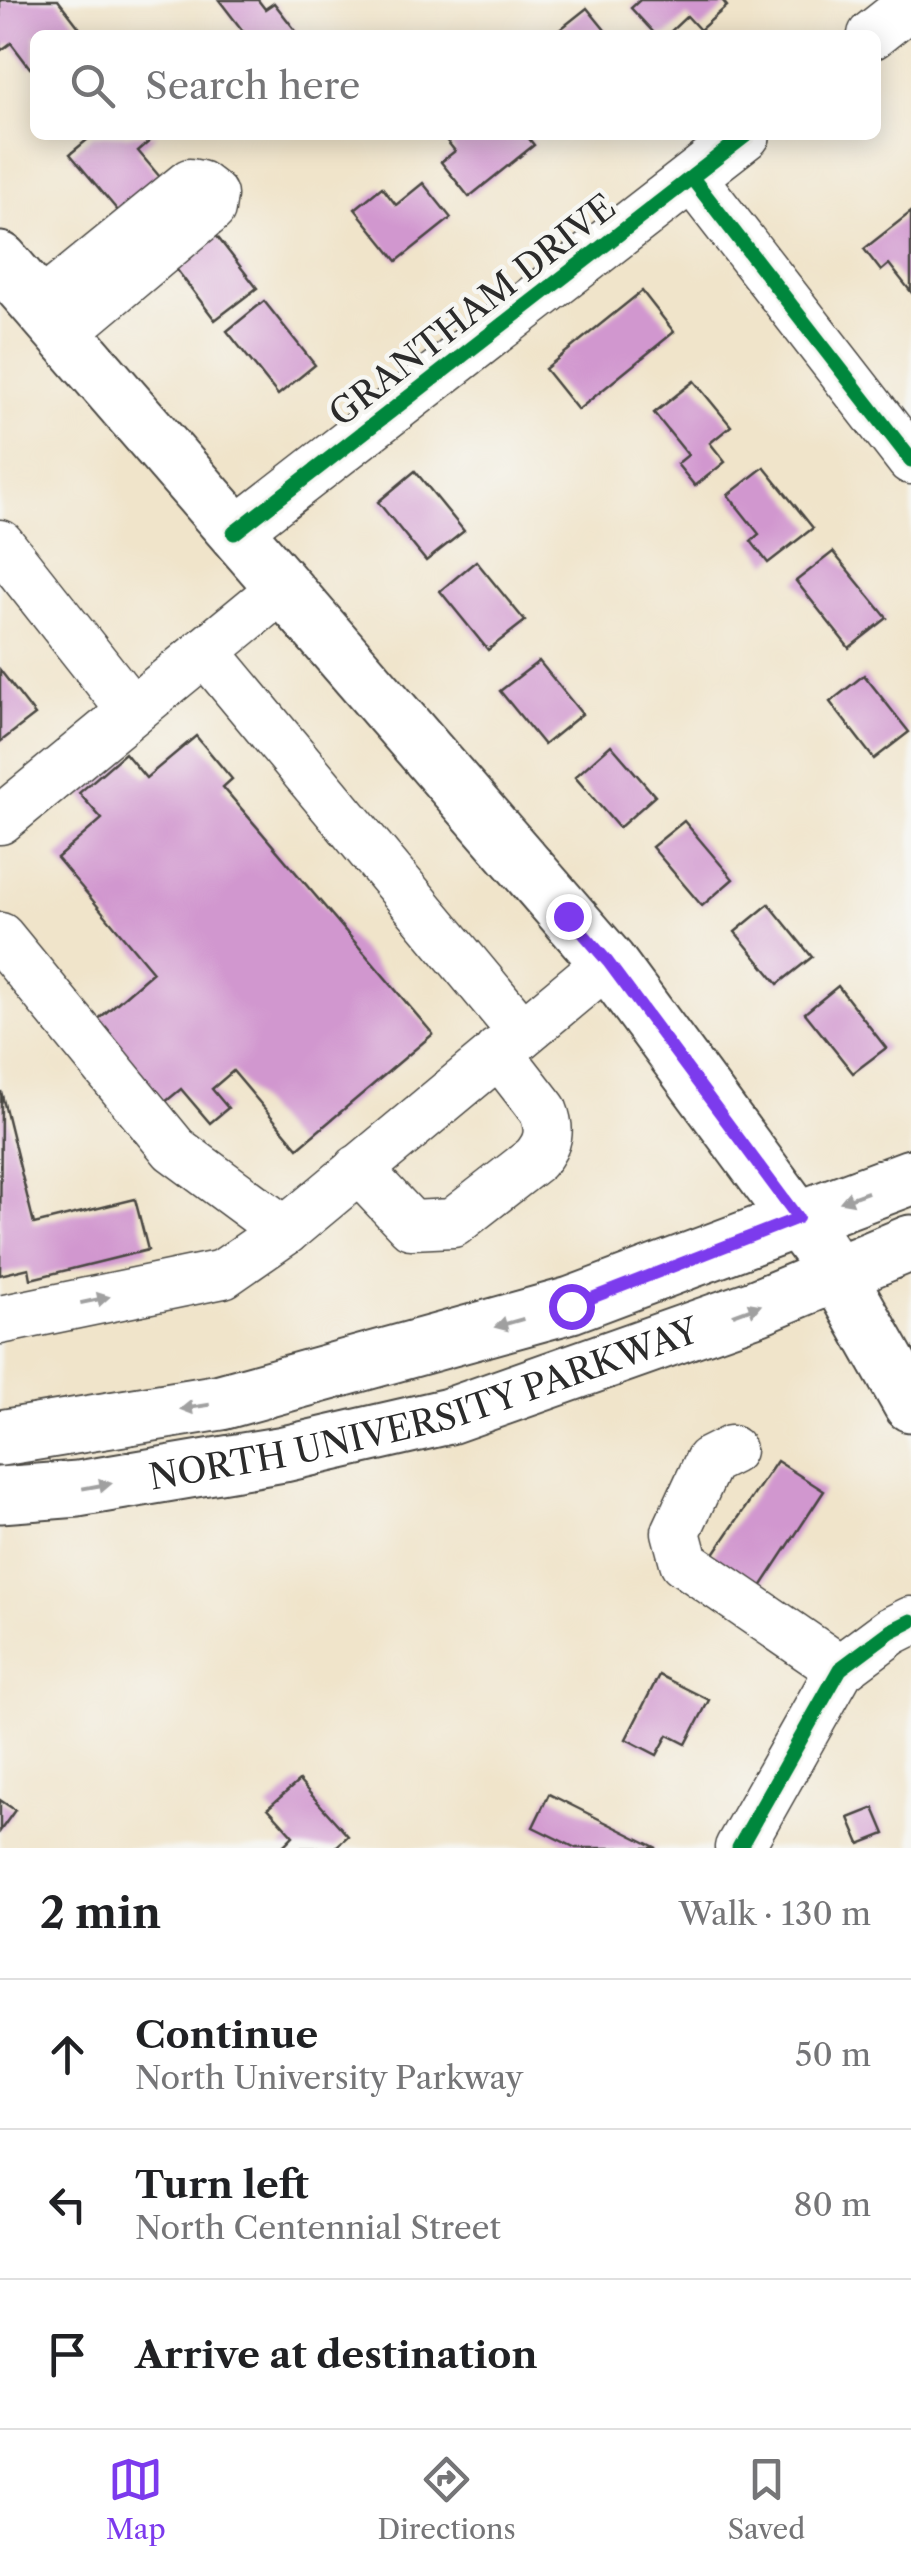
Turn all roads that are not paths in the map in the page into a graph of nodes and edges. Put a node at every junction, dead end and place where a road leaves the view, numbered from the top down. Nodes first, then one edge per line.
1 (911, 4) edge
2 (878, 30) edge
3 (740, 140) edge
4 (692, 178) junction
5 (0, 260) edge
6 (911, 460) edge
7 (234, 533) junction
8 (0, 544) edge
9 (282, 588) junction
10 (205, 651) junction
11 (132, 710) junction
12 (0, 820) edge
13 (0, 937) edge
14 (608, 962) junction
15 (510, 1042) junction
16 (358, 1169) junction
17 (911, 1177) edge
18 (798, 1218) junction
19 (285, 1231) junction
20 (911, 1243) edge
21 (837, 1272) junction
22 (0, 1320) edge
23 (911, 1404) edge
24 (0, 1438) edge
25 (730, 1450) dead end
26 (0, 1495) edge
27 (911, 1621) edge
28 (840, 1669) junction
29 (740, 1848) edge

1 - 2 street
3 - 4 street, GRANTHAM DRIVE
4 - 6 street
4 - 7 street, GRANTHAM DRIVE
5 - 7 main road
7 - 9 main road
8 - 11 street
9 - 10 street
9 - 14 main road
10 - 11 street
10 - 15 street
11 - 12 street
13 - 19 street
14 - 15 street
14 - 18 main road
15 - 16 street
15 - 16 street
16 - 19 street
17 -> 18 main road, NORTH UNIVERSITY PARKWAY
18 - 21 main road
18 -> 24 main road, NORTH UNIVERSITY PARKWAY
22 -> 19 street
20 - 21 main road, NORTH UNIVERSITY PARKWAY
21 - 23 main road
26 -> 21 main road, NORTH UNIVERSITY PARKWAY
25 - 28 street
27 - 28 street
28 - 29 street

